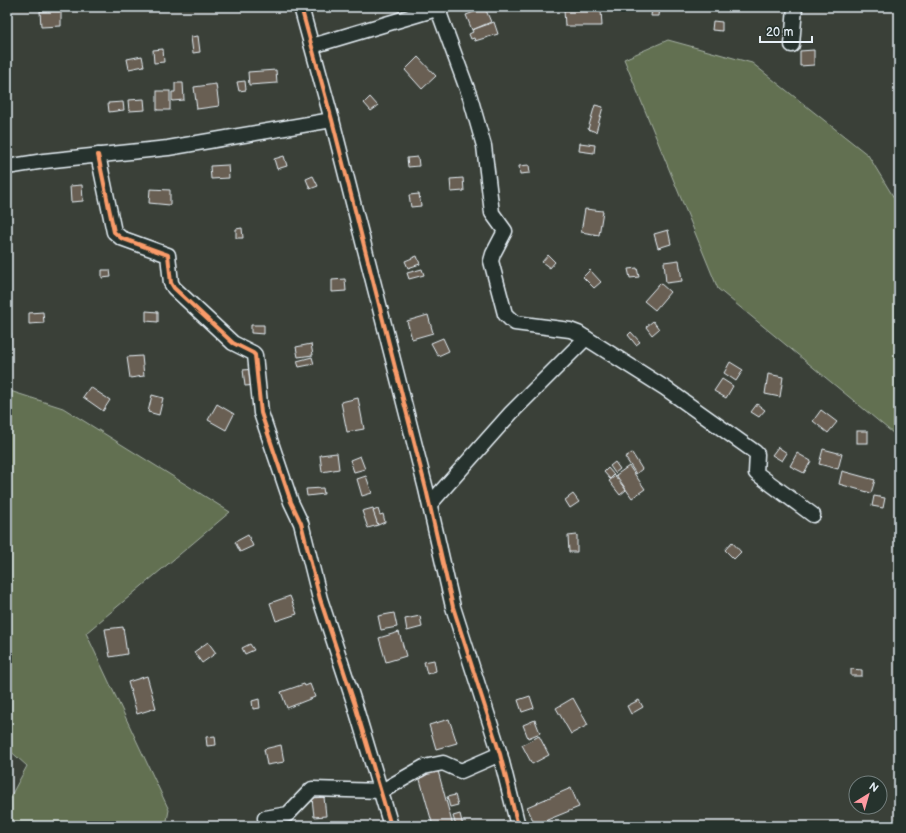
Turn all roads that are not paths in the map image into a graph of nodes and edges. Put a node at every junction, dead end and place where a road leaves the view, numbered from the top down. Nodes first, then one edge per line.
1 (301, 7) edge
2 (439, 7) edge
3 (795, 7) edge
4 (792, 45) dead end
5 (312, 46) junction
6 (332, 120) junction
7 (98, 155) junction
8 (7, 167) edge
9 (586, 338) junction
10 (430, 504) junction
11 (813, 514) dead end
12 (500, 754) junction
13 (382, 791) junction
14 (267, 826) edge
15 (391, 826) edge
16 (518, 826) edge

1 - 5 street
2 - 5 street
2 - 9 street
3 - 4 street
5 - 6 street
6 - 7 street
6 - 10 street
7 - 8 street
7 - 13 street
9 - 10 street
9 - 11 street
10 - 12 street
12 - 13 street
12 - 16 street
13 - 14 street
13 - 15 street

